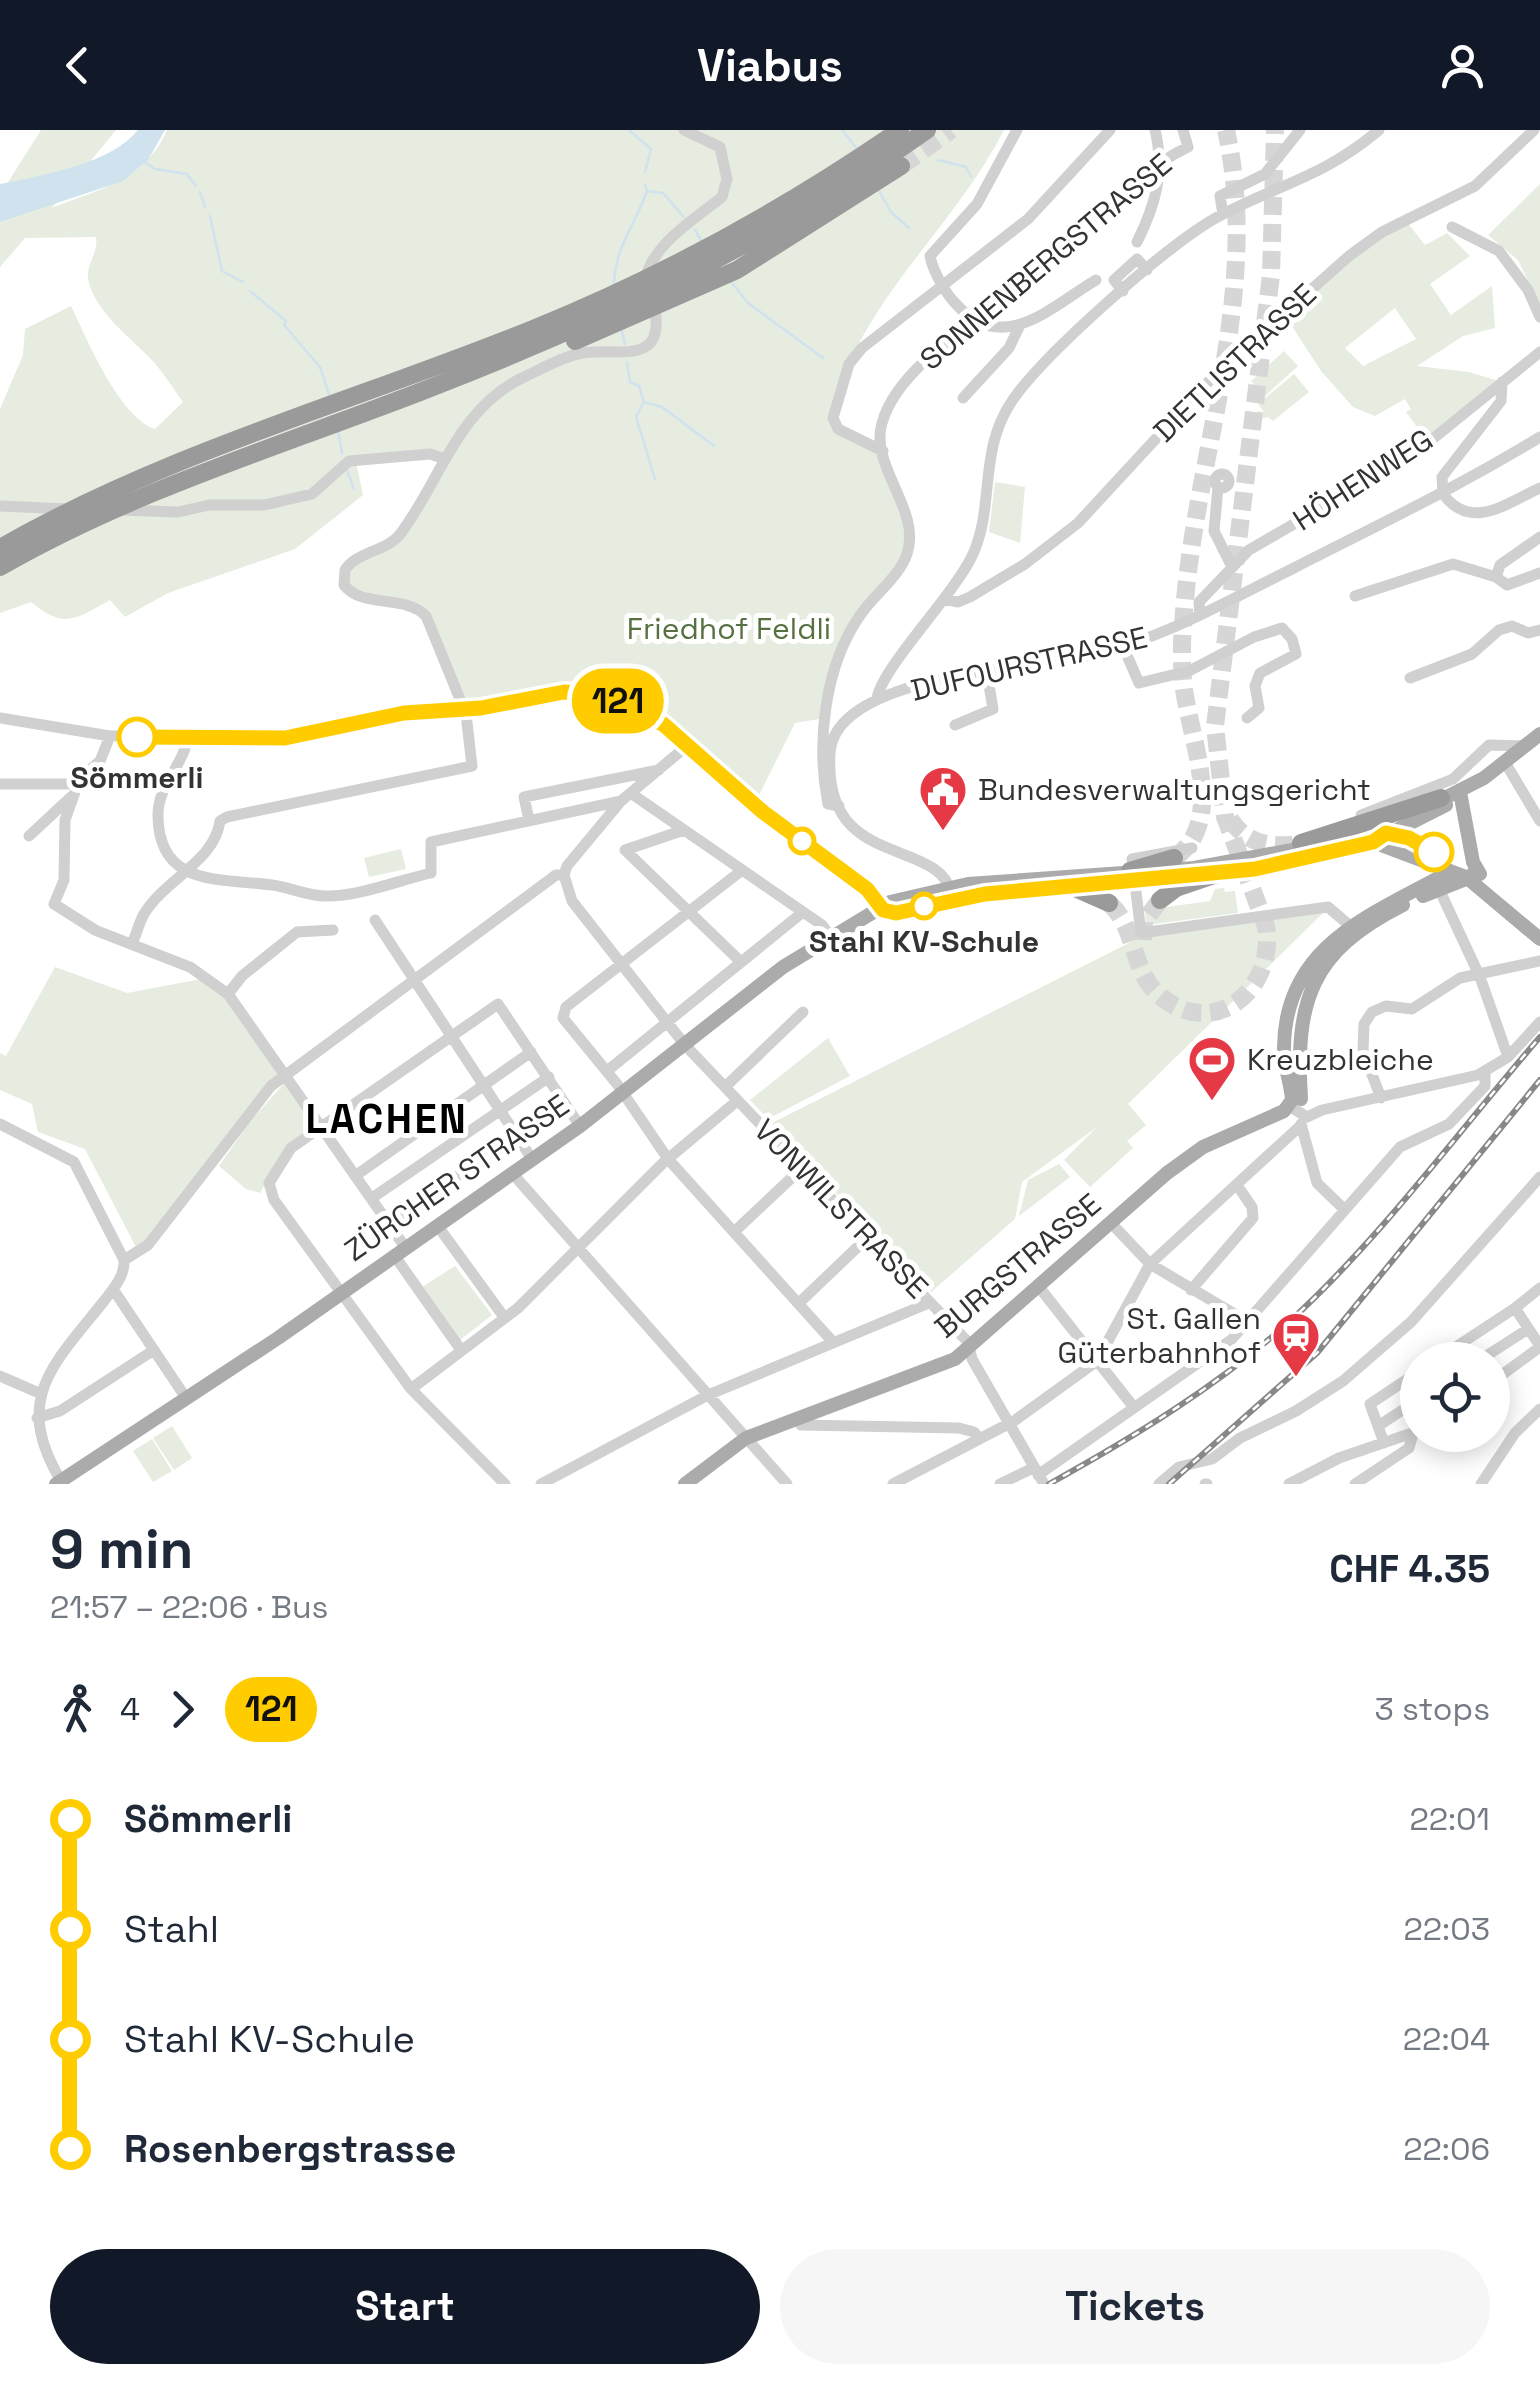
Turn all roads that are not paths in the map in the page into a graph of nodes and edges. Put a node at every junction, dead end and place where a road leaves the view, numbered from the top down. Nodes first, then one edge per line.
1 (684, 130) edge
2 (892, 130) edge
3 (900, 130) edge
4 (927, 130) edge
5 (1017, 130) edge
6 (1110, 130) edge
7 (1155, 130) edge
8 (1183, 130) edge
9 (1300, 130) edge
10 (1379, 130) edge
11 (1534, 130) edge
12 (1158, 162) junction
13 (834, 174) junction
14 (1223, 214) junction
15 (1452, 227) dead end
16 (1137, 251) junction
17 (1147, 270) junction
18 (1105, 280) junction
19 (943, 285) junction
20 (1123, 291) junction
21 (1540, 317) edge
22 (594, 320) junction
23 (977, 322) junction
24 (1020, 326) junction
25 (1540, 352) edge
26 (1502, 382) junction
27 (963, 398) dead end
28 (1540, 437) edge
29 (884, 451) junction
30 (444, 459) junction
31 (1218, 487) dead end
32 (1540, 488) edge
33 (1443, 494) junction
34 (0, 506) edge
35 (1540, 537) edge
36 (0, 548) edge
37 (0, 567) edge
38 (1232, 567) junction
39 (1540, 573) edge
40 (1496, 577) junction
41 (1355, 596) dead end
42 (944, 599) junction
43 (1200, 615) junction
44 (1540, 630) edge
45 (1123, 646) junction
46 (986, 668) junction
47 (1410, 678) dead end
48 (877, 698) junction
49 (464, 710) junction
50 (0, 718) edge
51 (1248, 718) dead end
52 (955, 725) dead end
53 (188, 734) junction
54 (1540, 734) edge
55 (110, 736) junction
56 (688, 746) junction
57 (1526, 746) junction
58 (1506, 764) junction
59 (659, 770) junction
60 (0, 784) edge
61 (74, 788) junction
62 (1452, 795) junction
63 (626, 798) junction
64 (839, 806) junction
65 (1361, 814) dead end
66 (1538, 816) edge
67 (528, 820) junction
68 (684, 830) junction
69 (29, 836) dead end
70 (1384, 836) junction
71 (1301, 844) tunnel mouth
72 (1192, 848) dead end
73 (1174, 858) dead end
74 (1424, 861) junction
75 (1131, 866) junction
76 (185, 869) junction
77 (740, 870) junction
78 (1449, 872) junction
79 (564, 874) junction
80 (1216, 874) junction
81 (1472, 874) junction
82 (1436, 885) junction
83 (1075, 888) junction
84 (952, 893) junction
85 (1160, 900) tunnel mouth
86 (1109, 903) tunnel mouth
87 (883, 910) junction
88 (803, 912) junction
89 (690, 913) junction
90 (375, 920) dead end
91 (1354, 929) junction
92 (333, 930) dead end
93 (831, 936) junction
94 (1540, 939) edge
95 (132, 944) junction
96 (1540, 961) edge
97 (741, 962) junction
98 (621, 964) junction
99 (1478, 972) junction
100 (414, 979) junction
101 (228, 994) junction
102 (803, 1012) dead end
103 (1540, 1022) edge
104 (668, 1024) junction
105 (450, 1039) junction
106 (686, 1045) junction
107 (532, 1052) junction
108 (1508, 1057) junction
109 (607, 1072) junction
110 (1485, 1072) junction
111 (286, 1074) junction
112 (549, 1077) junction
113 (484, 1086) junction
114 (725, 1087) junction
115 (623, 1094) junction
116 (1381, 1098) junction
117 (737, 1101) junction
118 (500, 1110) junction
119 (1298, 1115) junction
120 (0, 1124) edge
121 (322, 1125) junction
122 (580, 1126) junction
123 (517, 1133) junction
124 (532, 1159) junction
125 (668, 1160) junction
126 (802, 1168) junction
127 (512, 1173) junction
128 (356, 1176) junction
129 (1540, 1177) edge
130 (1238, 1186) junction
131 (372, 1198) junction
132 (1345, 1210) junction
133 (1112, 1223) junction
134 (390, 1225) junction
135 (437, 1225) junction
136 (734, 1232) junction
137 (868, 1237) junction
138 (578, 1249) junction
139 (400, 1251) junction
140 (124, 1260) junction
141 (1150, 1264) junction
142 (1039, 1287) junction
143 (114, 1288) junction
144 (1540, 1288) edge
145 (1190, 1290) junction
146 (342, 1291) junction
147 (799, 1302) junction
148 (928, 1302) junction
149 (1516, 1308) junction
150 (504, 1318) junction
151 (1248, 1322) junction
152 (1528, 1329) junction
153 (832, 1342) junction
154 (1464, 1342) edge
155 (1508, 1342) edge
156 (1540, 1346) edge
157 (969, 1349) junction
158 (154, 1350) junction
159 (461, 1350) junction
160 (1098, 1361) junction
161 (1510, 1368) edge
162 (0, 1376) edge
163 (1400, 1385) edge
164 (411, 1388) junction
165 (39, 1393) junction
166 (708, 1395) junction
167 (186, 1398) junction
168 (1132, 1406) dead end
169 (1540, 1409) edge
170 (1400, 1412) edge
171 (37, 1418) junction
172 (799, 1418) junction
173 (1008, 1424) junction
174 (1378, 1426) junction
175 (1400, 1437) edge
176 (746, 1438) junction
177 (979, 1438) junction
178 (1384, 1443) junction
179 (1402, 1452) edge
180 (1040, 1477) edge
181 (58, 1482) edge
182 (783, 1483) edge
183 (505, 1484) edge
184 (542, 1484) edge
185 (686, 1484) edge
186 (893, 1484) edge
187 (1000, 1484) edge
188 (1158, 1484) edge
189 (1289, 1484) edge
190 (1356, 1484) edge
191 (1480, 1484) edge

1 - 30 street
2 - 13 highway
3 - 13 highway
4 - 22 highway
5 - 19 street
6 - 19 street
7 - 12 street
8 - 12 street, SONNENBERGSTRASSE
9 - 14 street
10 - 14 street
11 - 42 street, DIETLISTRASSE
12 - 16 street
12 - 23 street, SONNENBERGSTRASSE
13 - 22 highway
14 - 17 street
15 - 21 street
16 - 17 street
16 - 18 street
17 - 20 street
18 - 20 street
18 - 24 street
19 - 23 street
19 - 29 street
20 - 42 street
22 - 36 highway
22 - 37 highway
23 - 24 street
23 - 29 street, SONNENBERGSTRASSE
24 - 27 street
25 - 26 street, HÖHENWEG
26 - 33 street
26 - 38 street, HÖHENWEG
28 - 33 street, DUFOURSTRASSE
29 - 64 street
30 - 34 street
30 - 49 street
31 - 38 street
32 - 33 street
33 - 43 street, DUFOURSTRASSE
35 - 40 street
38 - 43 street, HÖHENWEG
39 - 40 street
40 - 41 street
42 - 48 street
43 - 45 street, DUFOURSTRASSE
44 - 47 street
45 - 46 street, DUFOURSTRASSE
45 - 51 street
46 - 48 street, DUFOURSTRASSE
46 - 52 street
48 - 64 street, DUFOURSTRASSE
49 - 53 street
49 - 56 street
49 - 76 street
50 - 55 street
53 - 55 street
53 - 76 street
54 - 57 main road
55 - 61 street
56 - 59 street
56 - 87 street
57 - 58 main road
57 - 65 street
58 - 62 main road
58 - 66 street
59 - 63 street
59 - 67 street
60 - 61 street
61 - 69 street
61 - 95 street
62 - 70 main road
62 - 71 highway
62 - 81 main road
63 - 67 street
63 - 68 street
63 - 79 street
64 - 84 street
67 - 76 street
68 - 77 street
68 - 89 street
70 - 74 main road
70 - 75 main road
70 - 80 main road
72 - 75 street
73 - 75 highway
74 - 78 main road
74 - 82 main road
75 - 84 main road
75 - 91 street
76 - 95 street
77 - 88 street
77 - 89 street
78 - 81 main road
78 - 82 main road
79 - 98 street, VONWILSTRASSE
79 - 100 street
80 - 83 main road
80 - 85 highway
81 - 82 main road
81 - 94 main road
82 - 91 main road
82 - 99 street
83 - 84 main road
83 - 86 highway
84 - 87 main road, ZÜRCHER STRASSE
87 - 93 main road, ZÜRCHER STRASSE
88 - 93 street
88 - 97 street
89 - 97 street
89 - 98 street
90 - 100 street
91 - 119 main road
92 - 101 street
93 - 106 main road, ZÜRCHER STRASSE
95 - 101 street
96 - 99 street
97 - 104 street
98 - 104 street, VONWILSTRASSE
98 - 109 street
99 - 108 street
99 - 116 street
100 - 105 street
100 - 111 street
101 - 111 street
102 - 114 street
103 - 108 street
104 - 106 street, VONWILSTRASSE
104 - 109 street
105 - 107 street
105 - 113 street
105 - 121 street
106 - 114 street, VONWILSTRASSE
106 - 115 main road, ZÜRCHER STRASSE
107 - 112 street
107 - 113 street
108 - 110 street
109 - 115 street
110 - 116 street
110 - 132 street
111 - 121 street
111 - 140 street
112 - 118 street
112 - 122 street
113 - 118 street
113 - 128 street
114 - 117 street, VONWILSTRASSE
115 - 122 main road, ZÜRCHER STRASSE
115 - 125 street
116 - 119 street
117 - 125 street
117 - 126 street, VONWILSTRASSE
118 - 123 street
118 - 131 street
119 - 130 street
119 - 132 street
119 - 133 main road, BURGSTRASSE
120 - 140 street
121 - 128 street
121 - 146 street
122 - 124 main road, ZÜRCHER STRASSE
123 - 124 street
123 - 134 street
124 - 127 main road, ZÜRCHER STRASSE
125 - 136 street
125 - 138 street
126 - 136 street
126 - 137 street, VONWILSTRASSE
127 - 135 main road, ZÜRCHER STRASSE
127 - 138 street
128 - 131 street
129 - 188 street
130 - 141 street
130 - 145 street
131 - 134 street
132 - 151 street
133 - 141 street
133 - 142 main road, BURGSTRASSE
134 - 139 street
135 - 139 main road, ZÜRCHER STRASSE
135 - 150 street
136 - 147 street
137 - 147 street
137 - 148 street, VONWILSTRASSE
138 - 150 street
138 - 166 street
139 - 146 main road, ZÜRCHER STRASSE
139 - 159 street
140 - 143 street
141 - 145 street
141 - 160 street
142 - 157 main road, BURGSTRASSE
142 - 160 street
143 - 158 street
143 - 165 street
144 - 149 street
145 - 151 street
146 - 164 street
146 - 167 main road, ZÜRCHER STRASSE
147 - 153 street
148 - 153 street
148 - 157 street, VONWILSTRASSE
149 - 152 street
149 - 154 street
150 - 159 street
151 - 180 street
152 - 155 street
152 - 156 street
153 - 166 street
156 - 161 street
157 - 172 main road, BURGSTRASSE
157 - 173 street, VONWILSTRASSE
158 - 167 street
158 - 171 street
159 - 164 street
160 - 168 street
160 - 173 street
162 - 165 street
163 - 174 street
164 - 183 street
165 - 171 street
166 - 176 street
166 - 184 street
167 - 181 main road, ZÜRCHER STRASSE
169 - 191 street
170 - 174 street
171 - 181 street
172 - 176 main road, BURGSTRASSE
172 - 177 street
173 - 177 street
173 - 180 street, VONWILSTRASSE
174 - 178 street
175 - 178 street
176 - 182 street
176 - 185 main road, BURGSTRASSE
177 - 186 street
178 - 189 street
179 - 190 street
180 - 187 street

